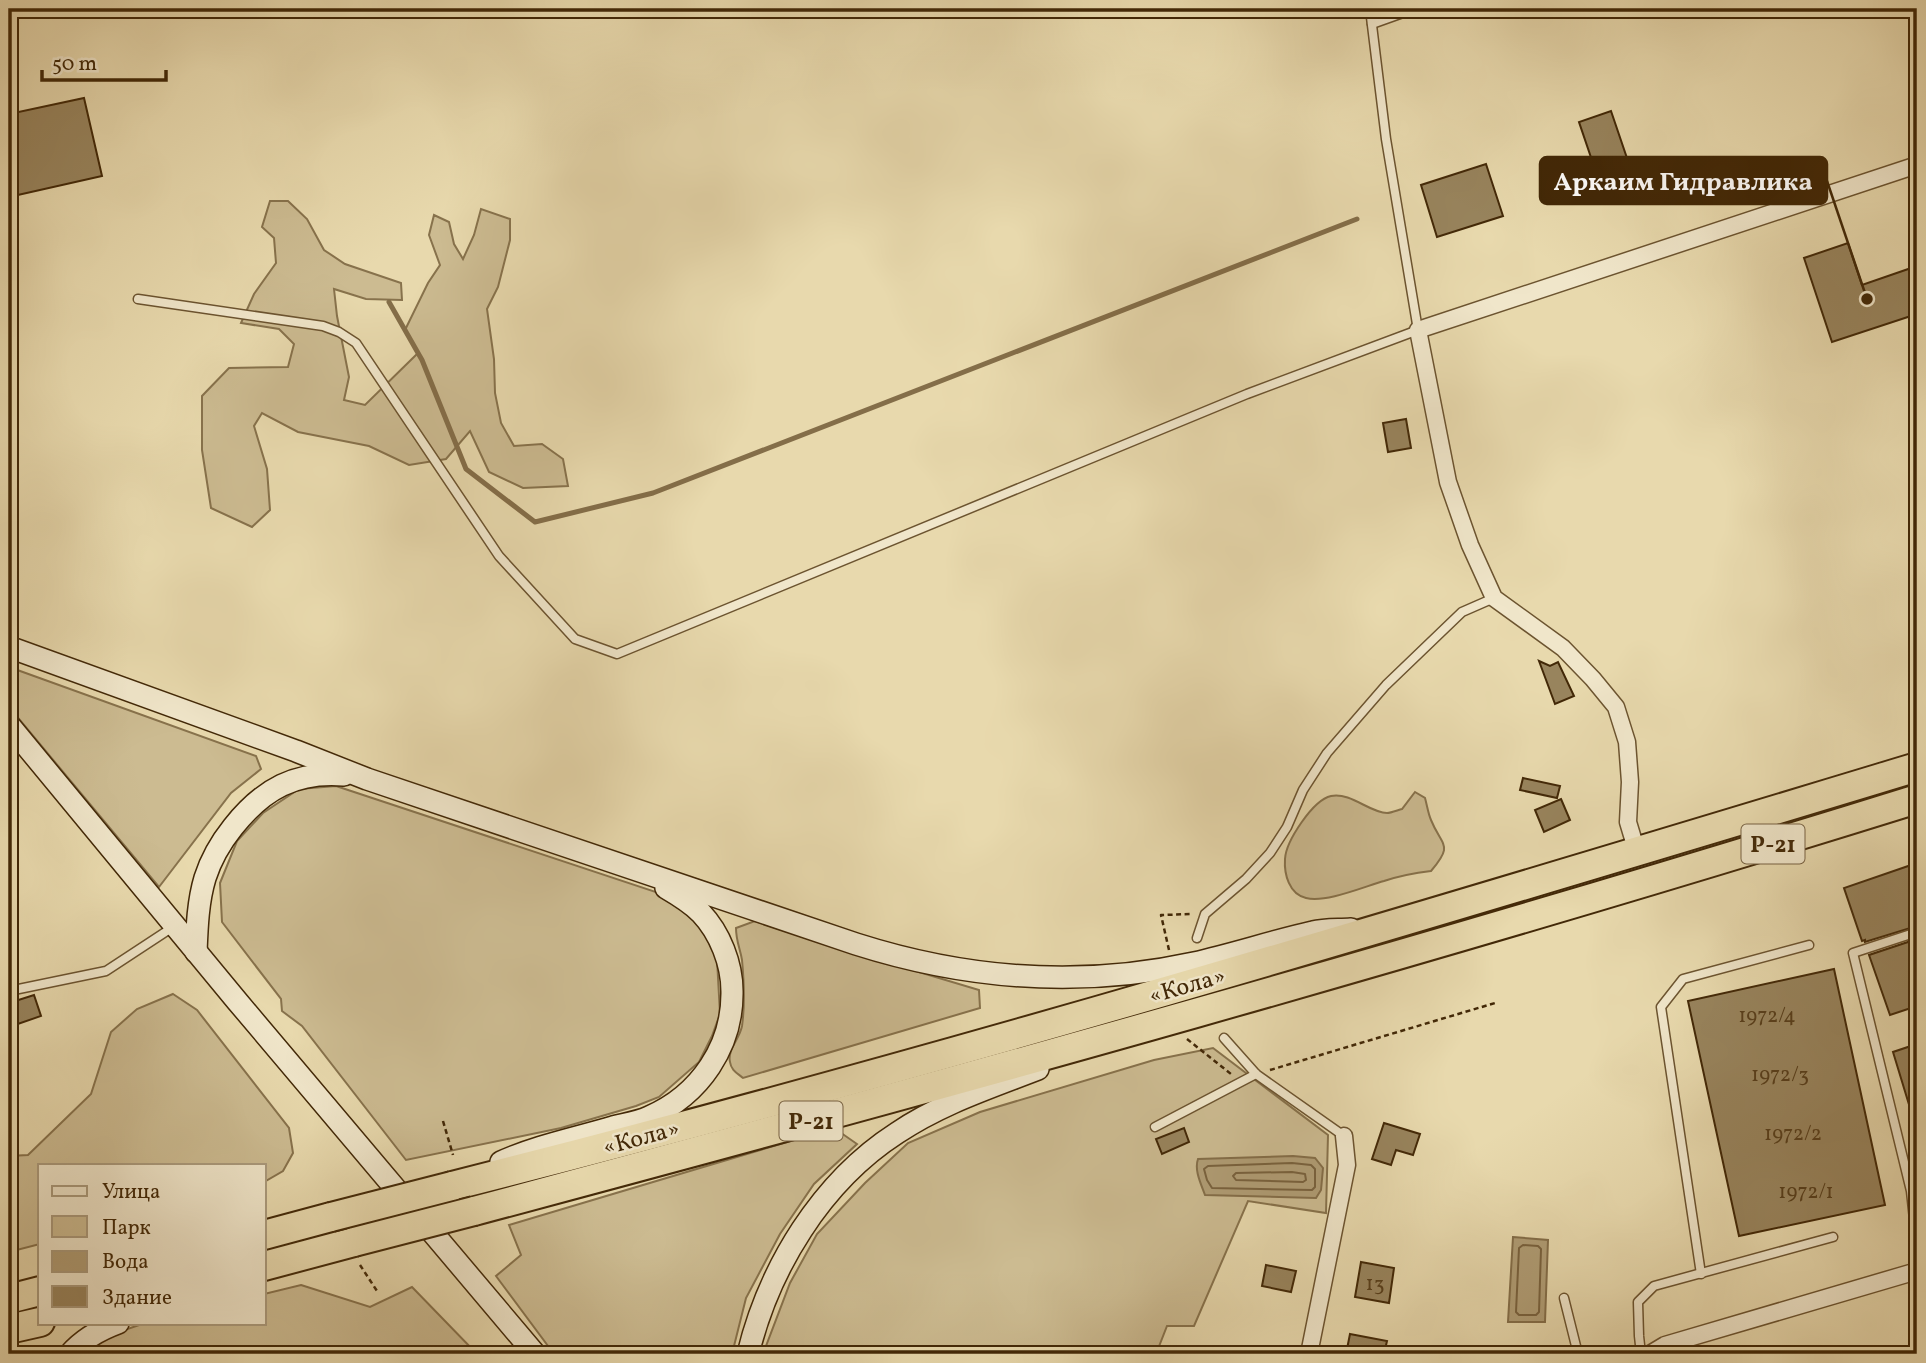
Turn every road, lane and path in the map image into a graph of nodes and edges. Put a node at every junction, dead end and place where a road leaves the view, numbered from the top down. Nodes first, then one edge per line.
1 (1370, 9) edge
2 (1414, 9) edge
3 (1372, 24) junction
4 (1917, 165) edge
5 (138, 299) dead end
6 (1418, 330) junction
7 (1494, 598) junction
8 (9, 647) edge
9 (9, 725) edge
10 (1917, 767) edge
11 (367, 779) junction
12 (1917, 799) edge
13 (9, 817) edge
14 (1637, 852) junction
15 (11, 859) dead end
16 (641, 873) junction
17 (1205, 914) junction
18 (175, 926) junction
19 (1388, 927) junction
20 (1917, 932) edge
21 (1197, 938) dead end
22 (1167, 942) dead end
23 (1809, 944) dead end
24 (196, 952) junction
25 (9, 991) edge
26 (1495, 1003) dead end
27 (1148, 1028) junction
28 (1224, 1038) dead end
29 (1187, 1039) dead end
30 (1256, 1074) junction
31 (1241, 1082) junction
32 (443, 1121) dead end
33 (1156, 1127) dead end
34 (1344, 1136) joint
35 (453, 1155) dead end
36 (452, 1186) junction
37 (1915, 1205) edge
38 (266, 1234) edge
39 (1833, 1237) dead end
40 (1917, 1248) edge
41 (354, 1249) junction
42 (266, 1266) edge
43 (1917, 1271) edge
44 (1701, 1273) junction
45 (377, 1291) dead end
46 (38, 1292) edge
47 (1564, 1298) dead end
48 (9, 1299) edge
49 (38, 1322) edge
50 (116, 1324) edge
51 (9, 1329) edge
52 (524, 1346) edge
53 (70, 1354) edge
54 (535, 1354) edge
55 (747, 1354) edge
56 (1310, 1354) edge
57 (1578, 1354) edge
58 (1642, 1354) edge
59 (1650, 1354) edge

1 - 3 lane
2 - 3 lane
3 - 6 lane
4 - 6 street
5 - 6 lane
6 - 7 street
7 - 14 street
7 - 17 lane
8 - 11 main road
9 - 18 main road
10 - 14 highway, «Кола» / Р-21
11 - 16 main road
11 - 24 main road
12 - 27 highway, «Кола» / Р-21
13 - 15 lane
14 - 19 highway, «Кола» / Р-21
16 - 19 main road
16 - 36 main road
17 - 21 lane
17 - 22 path
18 - 24 main road
18 - 25 lane
19 - 36 highway, «Кола» / Р-21
20 - 37 lane
23 - 44 lane
24 - 52 main road
26 - 30 path
27 - 41 highway, «Кола» / Р-21, bridge
27 - 55 main road
28 - 30 lane
29 - 31 path
30 - 31 lane
30 - 34 lane
31 - 33 lane
32 - 35 path
34 - 56 street
36 - 38 highway, Р-21, bridge
37 - 40 lane
39 - 44 lane
41 - 42 highway, Р-21
41 - 45 path
43 - 59 street
44 - 58 lane
46 - 48 highway
47 - 57 lane
49 - 51 highway
50 - 53 main road
52 - 54 main road

